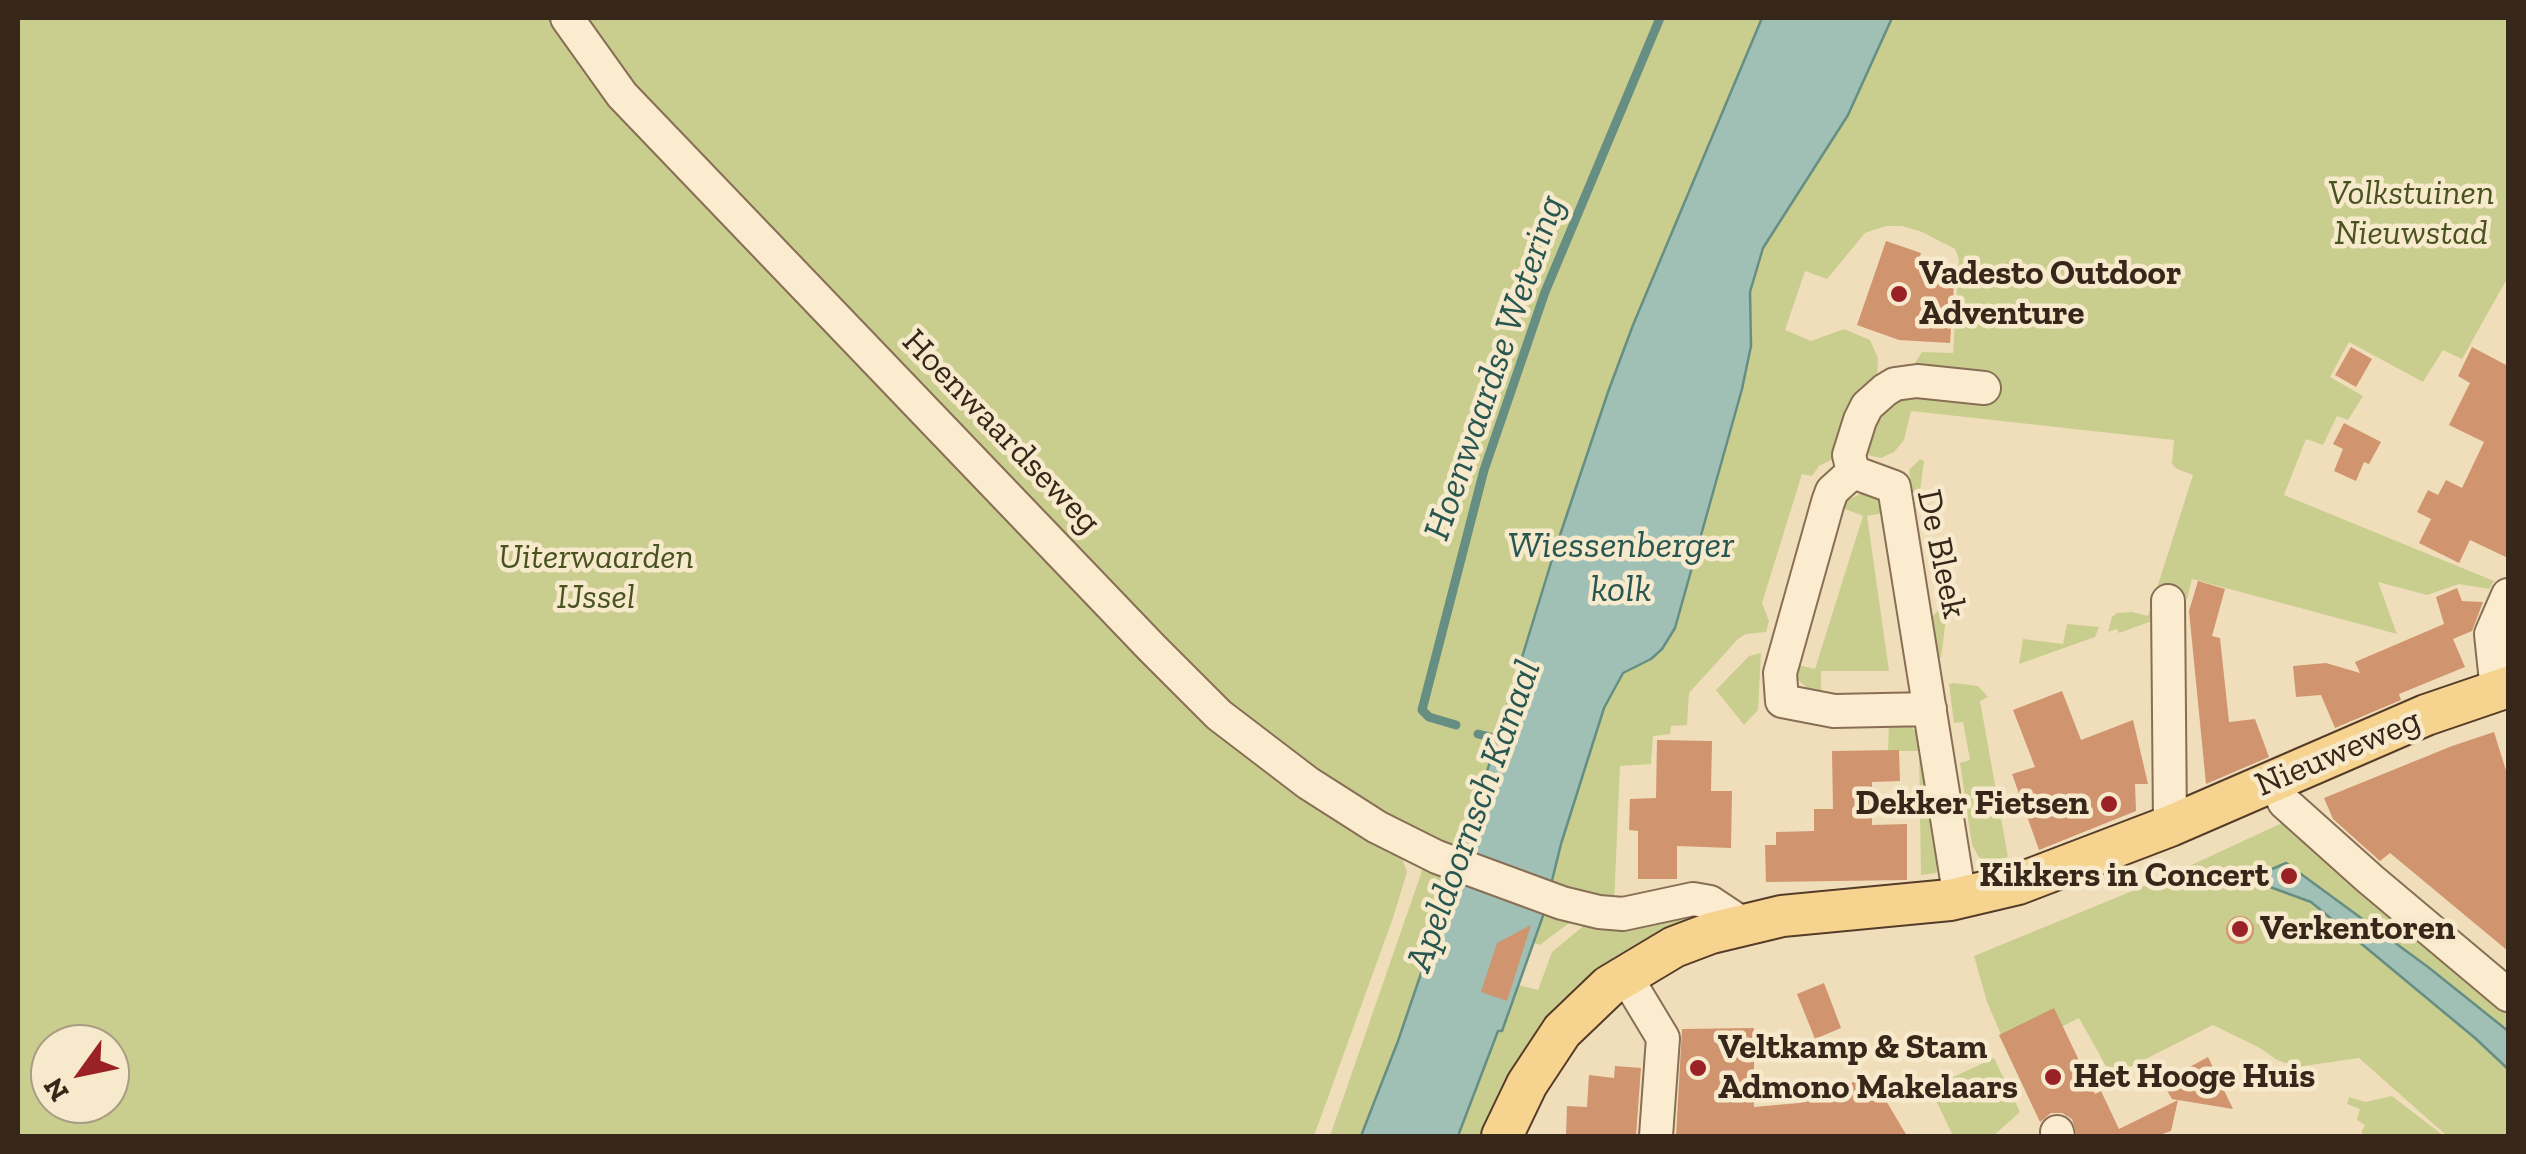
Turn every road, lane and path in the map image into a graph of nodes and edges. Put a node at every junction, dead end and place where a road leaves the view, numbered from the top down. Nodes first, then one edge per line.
1 (567, 18) edge
2 (1984, 388) dead end
3 (1853, 472) junction
4 (2508, 595) edge
5 (2168, 601) dead end
6 (2503, 689) edge
7 (1930, 709) junction
8 (2275, 781) junction
9 (2170, 826) junction
10 (1960, 899) junction
11 (1750, 922) junction
12 (1625, 975) junction
13 (2508, 995) edge
14 (1502, 1136) edge
15 (1656, 1136) edge

1 - 11 street, Hoenwaardseweg
2 - 3 street
3 - 7 street, De Bleek
3 - 7 street
4 - 6 street
5 - 9 street
6 - 8 main road, Nieuweweg
7 - 10 street, De Bleek
8 - 9 main road, Nieuweweg
8 - 13 street
9 - 10 main road, Nieuweweg
10 - 11 main road, Nieuweweg
11 - 12 main road, Nieuweweg
12 - 14 main road, Nieuweweg
12 - 15 street

